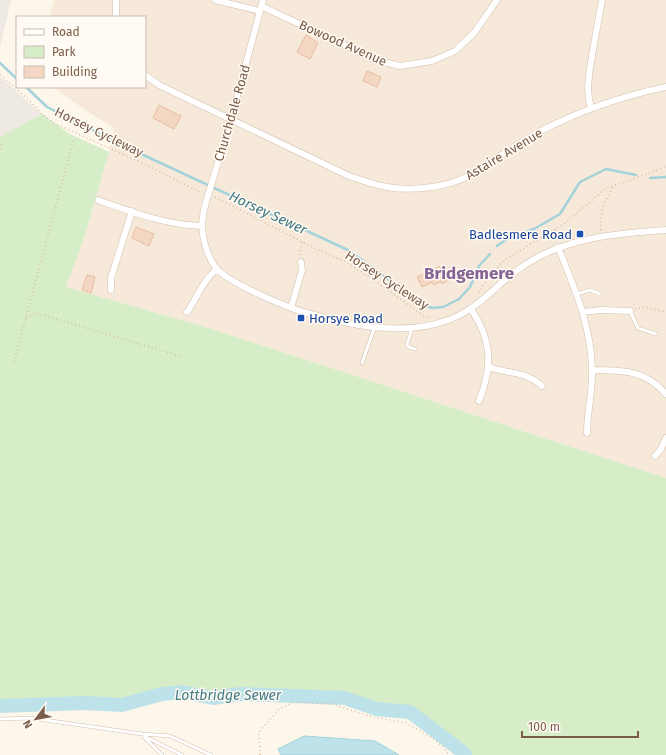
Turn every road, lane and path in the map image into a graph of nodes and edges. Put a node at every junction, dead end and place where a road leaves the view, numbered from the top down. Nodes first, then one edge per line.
1 (116, 0) edge
2 (215, 0) edge
3 (497, 0) edge
4 (602, 0) edge
5 (261, 6) edge
6 (116, 16) edge
7 (0, 75) edge
8 (146, 76) edge
9 (666, 87) edge
10 (591, 108) junction
11 (230, 120) junction
12 (74, 138) dead end
13 (2, 141) dead end
14 (0, 149) edge
15 (666, 166) edge
16 (614, 185) junction
17 (209, 193) junction
18 (98, 200) dead end
19 (132, 211) junction
20 (202, 226) junction
21 (555, 230) junction
22 (666, 230) edge
23 (601, 236) junction
24 (302, 241) junction
25 (578, 241) junction
26 (558, 248) junction
27 (301, 262) joint
28 (217, 269) junction
29 (111, 290) dead end
30 (577, 294) junction
31 (600, 294) dead end
32 (476, 297) dead end
33 (291, 308) junction
34 (471, 309) junction
35 (630, 311) junction
36 (187, 312) dead end
37 (583, 312) junction
38 (666, 312) edge
39 (26, 318) junction
40 (432, 318) dead end
41 (375, 326) junction
42 (411, 328) junction
43 (656, 334) dead end
44 (415, 349) dead end
45 (180, 356) dead end
46 (14, 362) dead end
47 (362, 363) dead end
48 (489, 367) junction
49 (592, 370) junction
50 (542, 386) dead end
51 (666, 394) edge
52 (480, 401) dead end
53 (587, 433) dead end
54 (666, 438) edge
55 (655, 456) dead end
56 (0, 719) edge
57 (142, 734) junction
58 (162, 755) edge
59 (182, 755) edge
60 (211, 755) edge
61 (260, 755) edge
62 (448, 755) edge

1 - 6 street
2 - 5 street, Bowood Avenue
3 - 5 street, Bowood Avenue
4 - 10 street
5 - 11 street, Churchdale Road
7 - 17 path, Horsey Cycleway
8 - 11 street, Astaire Avenue
9 - 10 street, Astaire Avenue
10 - 11 street, Astaire Avenue
11 - 17 street, Churchdale Road
12 - 39 path
13 - 14 path
15 - 16 path
16 - 21 path
16 - 23 path
17 - 20 street, Churchdale Road
17 - 24 path, Horsey Cycleway
18 - 19 street
19 - 20 street
19 - 29 street
20 - 28 street, Churchdale Road
21 - 25 path
21 - 32 path
22 - 23 street
23 - 25 street
24 - 27 path
24 - 40 path, Horsey Cycleway
25 - 26 street
26 - 30 street
26 - 34 street
27 - 33 street
28 - 33 street
28 - 36 street
30 - 31 lane
30 - 37 street
33 - 41 street
34 - 42 street
34 - 48 street
35 - 37 street
35 - 38 path
35 - 43 lane
37 - 49 street
39 - 45 path
39 - 46 path
41 - 42 street
41 - 47 lane
42 - 44 lane
48 - 50 street
48 - 52 street
49 - 51 street
49 - 53 street
54 - 55 street
56 - 57 lane
57 - 58 lane
57 - 59 lane
57 - 60 lane
61 - 62 path

